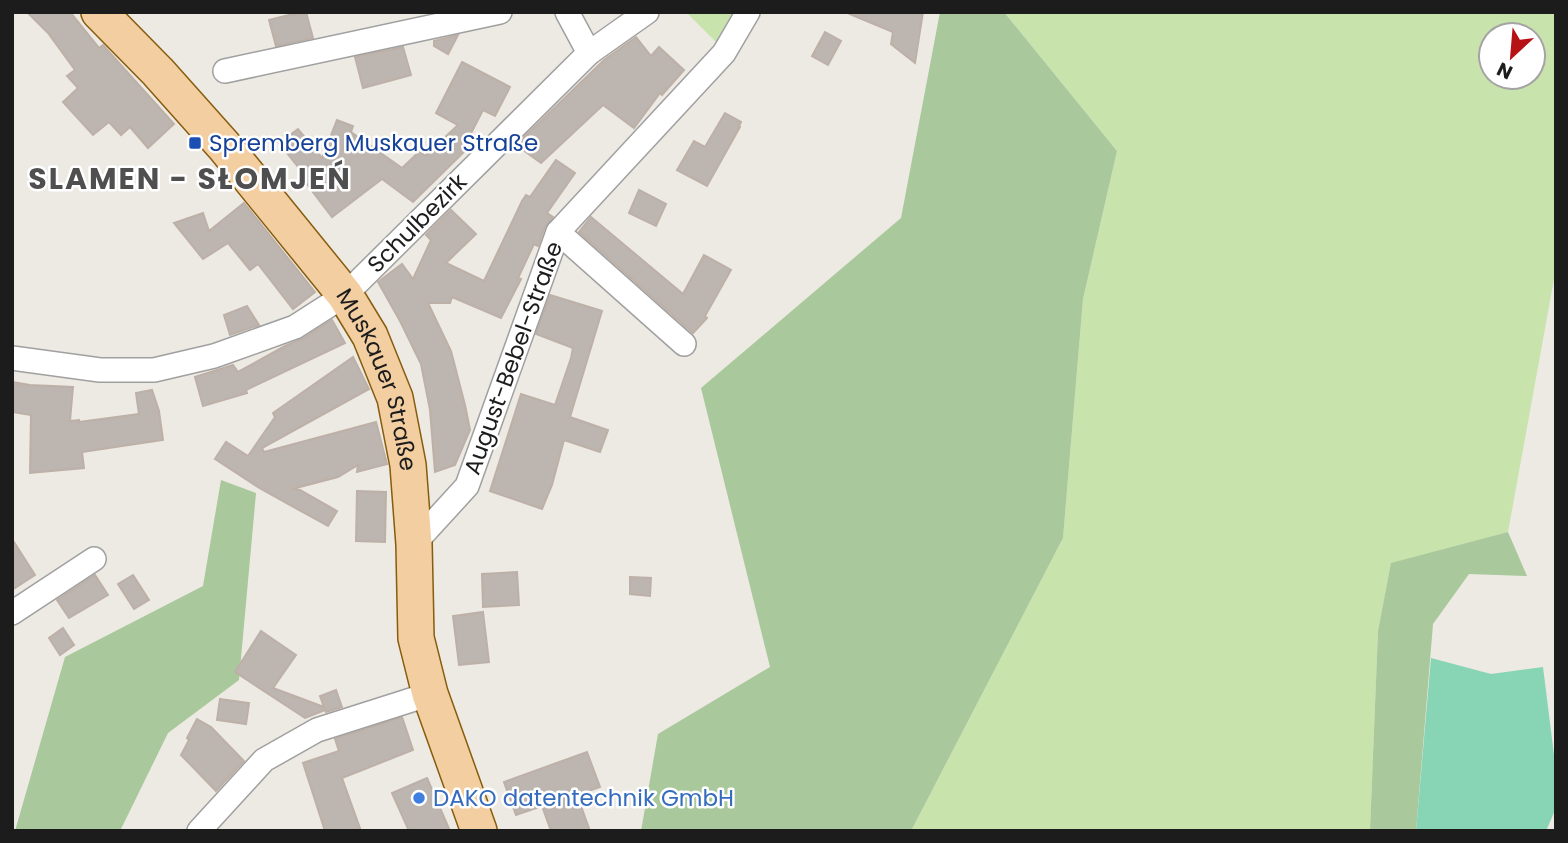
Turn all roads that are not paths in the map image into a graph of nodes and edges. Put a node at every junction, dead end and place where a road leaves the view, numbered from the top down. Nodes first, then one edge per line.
1 (99, 12) edge
2 (500, 12) edge
3 (567, 12) edge
4 (647, 12) edge
5 (748, 12) edge
6 (589, 53) junction
7 (225, 71) dead end
8 (558, 232) junction
9 (345, 295) junction
10 (684, 344) dead end
11 (12, 358) edge
12 (414, 544) junction
13 (94, 559) dead end
14 (12, 613) edge
15 (430, 694) junction
16 (199, 831) edge
17 (479, 831) edge

1 - 9 main road, Muskauer Straße
2 - 7 street
3 - 6 street
4 - 6 street, Schulbezirk
5 - 8 street, August-Bebel-Straße
6 - 9 street, Schulbezirk
8 - 10 street
8 - 12 street, August-Bebel-Straße
9 - 11 street, Schulbezirk
9 - 12 main road, Muskauer Straße
12 - 15 main road, Muskauer Straße
13 - 14 street
15 - 16 street
15 - 17 main road, Muskauer Straße

